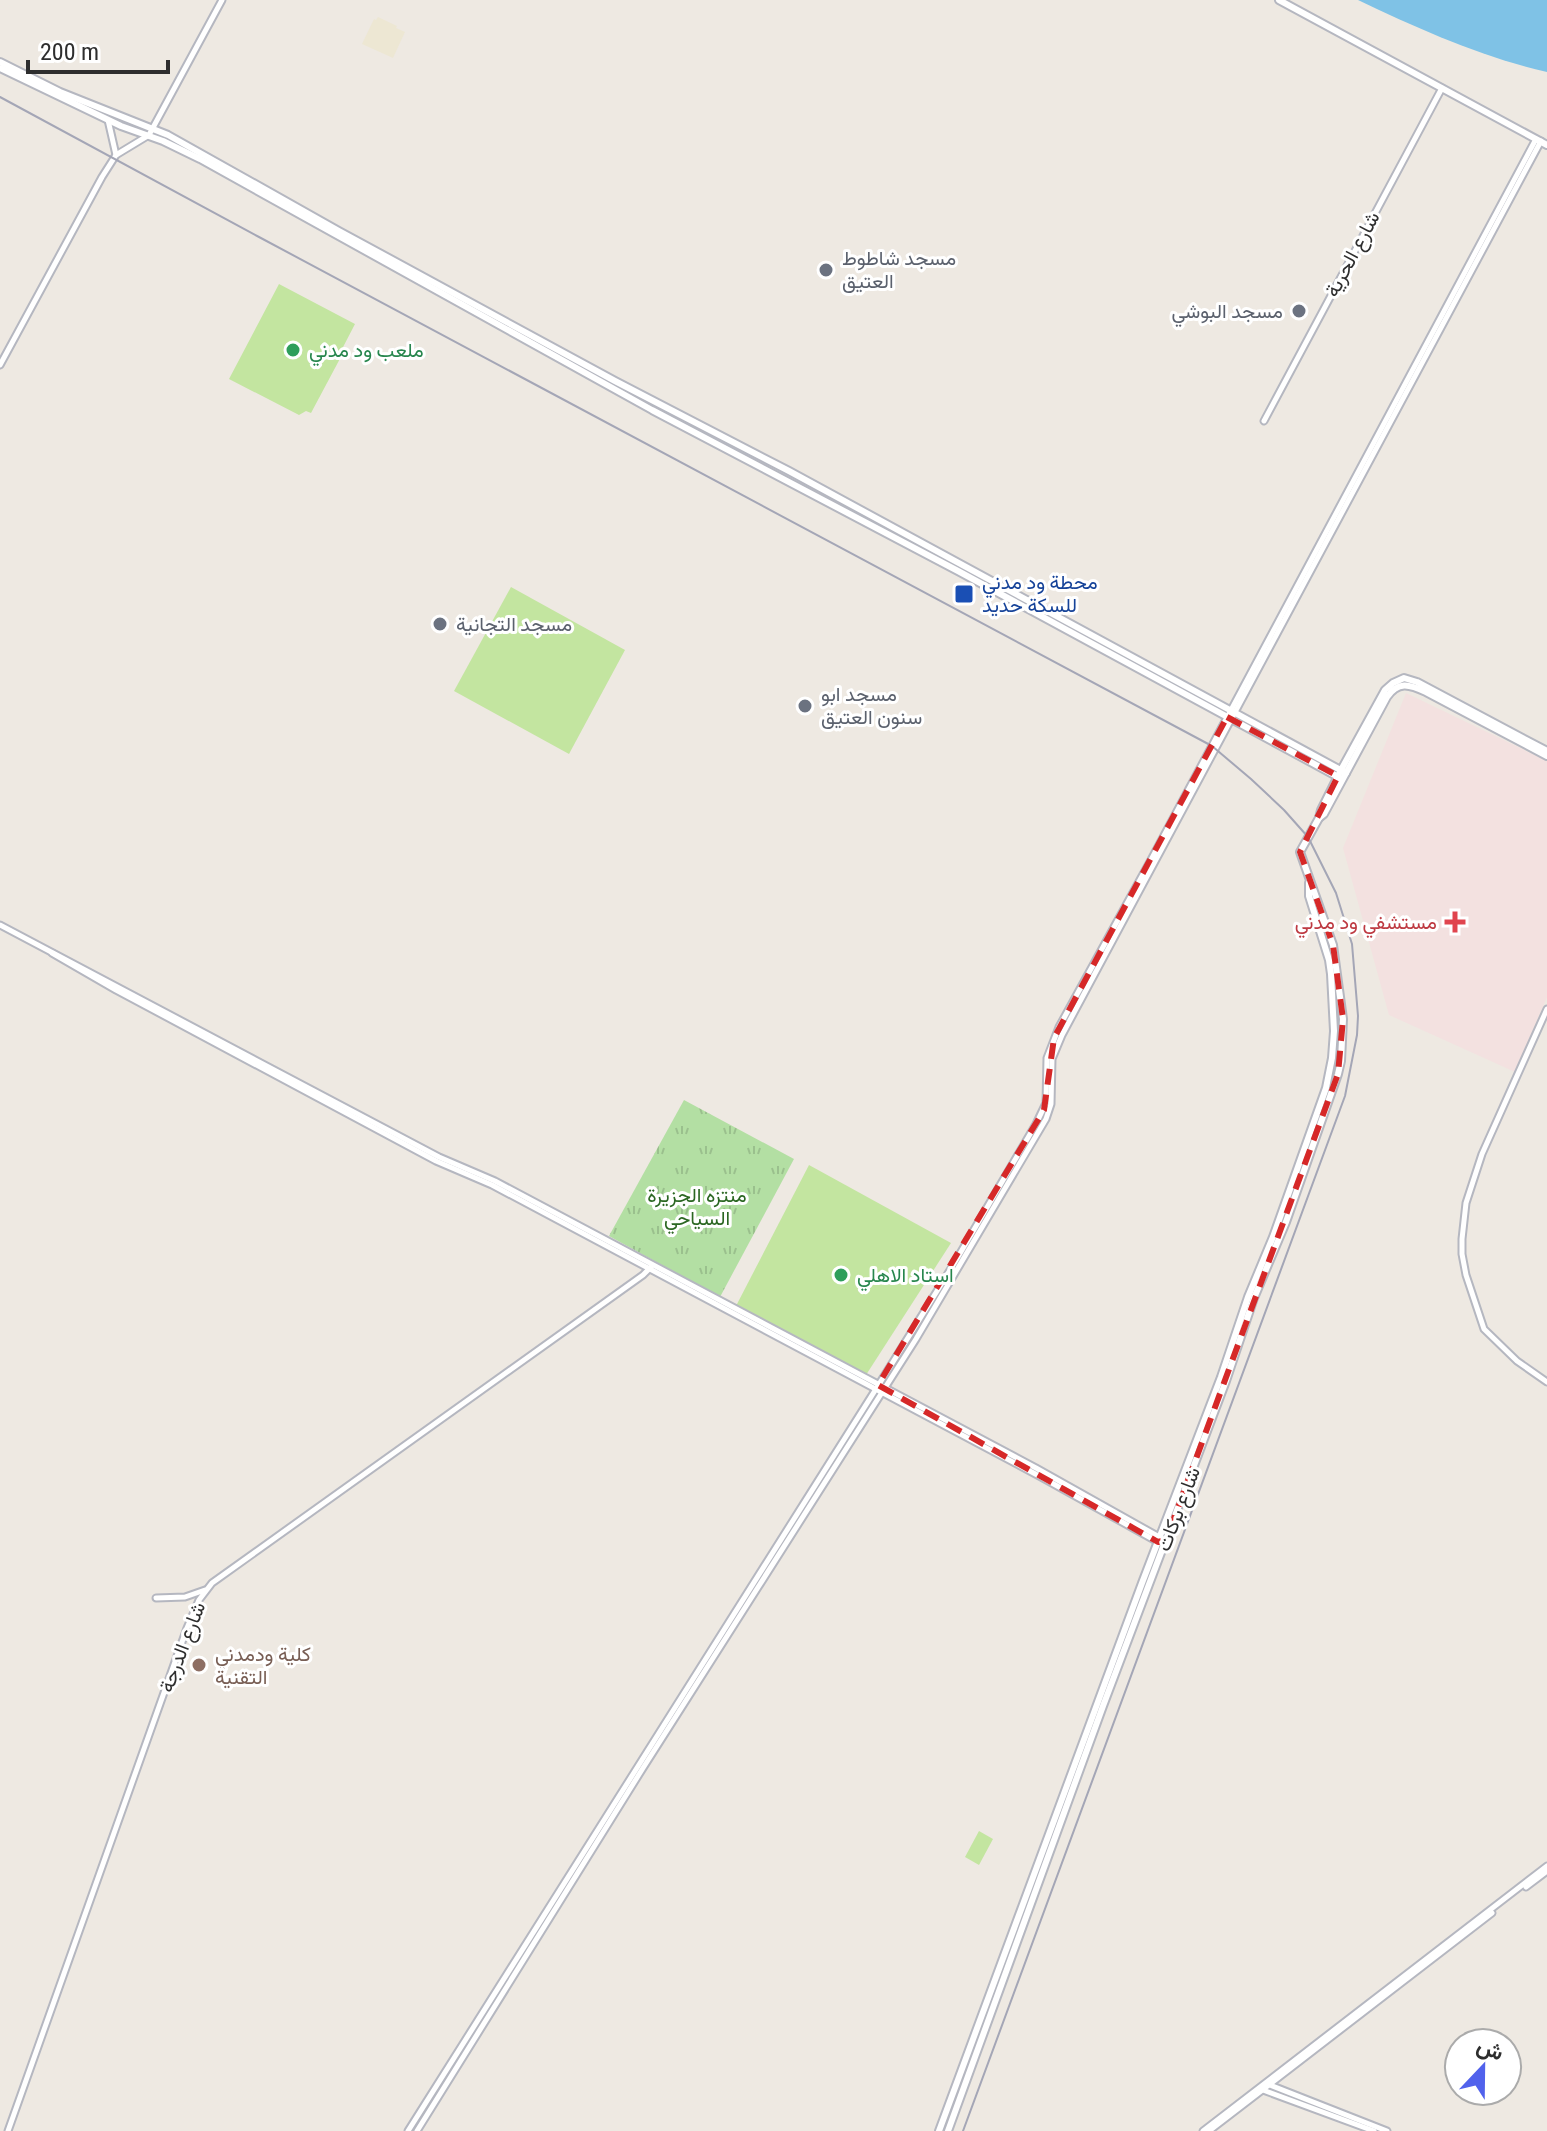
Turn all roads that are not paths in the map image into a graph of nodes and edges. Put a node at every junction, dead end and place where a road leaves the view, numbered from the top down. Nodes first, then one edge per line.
1 (222, 0) edge
2 (1279, 0) edge
3 (0, 65) edge
4 (1442, 88) junction
5 (77, 102) junction
6 (107, 120) junction
7 (153, 128) junction
8 (149, 135) junction
9 (1541, 142) edge
10 (116, 155) junction
11 (3, 353) edge
12 (0, 365) edge
13 (1264, 421) dead end
14 (1231, 715) junction
15 (1547, 753) edge
16 (1342, 774) junction
17 (0, 925) edge
18 (1547, 1009) edge
19 (650, 1267) junction
20 (1547, 1382) edge
21 (877, 1387) junction
22 (884, 1391) junction
23 (1162, 1541) junction
24 (205, 1590) junction
25 (156, 1598) dead end
26 (1547, 1868) edge
27 (1264, 2086) junction
28 (8, 2131) edge
29 (408, 2131) edge
30 (417, 2131) edge
31 (939, 2131) edge
32 (948, 2131) edge
33 (1206, 2131) edge
34 (1374, 2131) edge
35 (1387, 2131) edge

1 - 7 street
2 - 4 main road
3 - 5 main road
4 - 9 main road
4 - 13 street, شارع الحرية
5 - 6 main road
5 - 7 main road
6 - 8 main road
6 - 10 street
7 - 8 street
7 - 14 main road
8 - 10 street
8 - 14 main road
9 - 14 street
10 - 11 street
11 - 12 street
14 - 16 main road
14 - 21 street
14 - 22 street
15 - 16 main road
16 - 23 main road, شارع بركات
17 - 19 street
18 - 20 street
19 - 21 street
19 - 24 street, شارع الدرجة
21 - 22 street
21 - 29 street
22 - 23 street
22 - 30 street
23 - 31 main road, شارع بركات
23 - 32 main road, شارع بركات
24 - 25 street
24 - 28 street, شارع الدرجة
26 - 27 street
27 - 33 street
27 - 34 street
27 - 35 street

